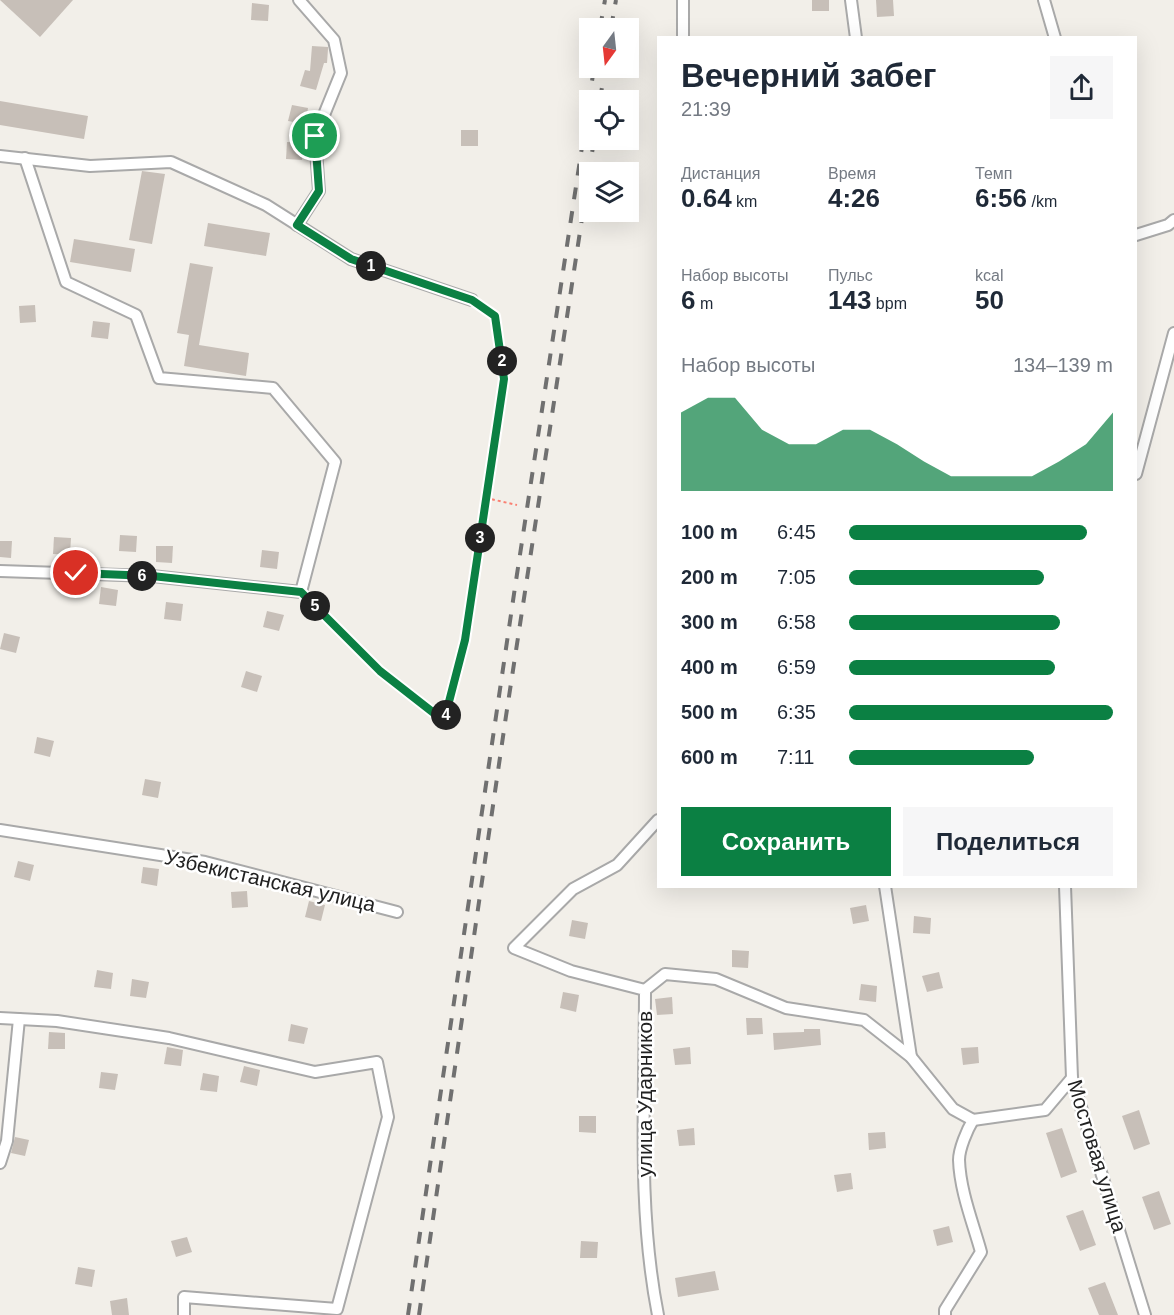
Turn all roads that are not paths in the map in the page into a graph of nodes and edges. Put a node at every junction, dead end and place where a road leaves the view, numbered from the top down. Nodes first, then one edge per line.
1 (299, 0) edge
2 (683, 0) edge
3 (851, 0) edge
4 (1044, 0) edge
5 (683, 36) edge
6 (856, 36) edge
7 (1054, 36) edge
8 (0, 156) edge
9 (25, 158) junction
10 (1174, 220) edge
11 (297, 225) junction
12 (1137, 236) edge
13 (472, 300) road end
14 (1174, 333) edge
15 (1137, 470) edge
16 (0, 571) edge
17 (657, 821) edge
18 (0, 830) edge
19 (885, 888) edge
20 (1065, 888) edge
21 (397, 912) dead end
22 (645, 990) junction
23 (0, 1018) edge
24 (19, 1019) junction
25 (911, 1057) junction
26 (1072, 1078) junction
27 (973, 1120) junction
28 (0, 1163) edge
29 (184, 1315) edge
30 (658, 1315) edge
31 (945, 1315) edge
32 (1145, 1315) edge

1 - 11 street
2 - 5 street
3 - 6 street
4 - 7 street
8 - 9 street
9 - 11 street
9 - 16 street
10 - 12 street
11 - 13 street
14 - 15 street
17 - 22 street, улица Ударников
18 - 21 street, Узбекистанская улица
19 - 25 street
20 - 26 street, Мостовая улица
22 - 25 street
22 - 30 street, улица Ударников
23 - 24 street
24 - 28 street
24 - 29 street
25 - 27 street
26 - 27 street
26 - 32 street, Мостовая улица
27 - 31 street

